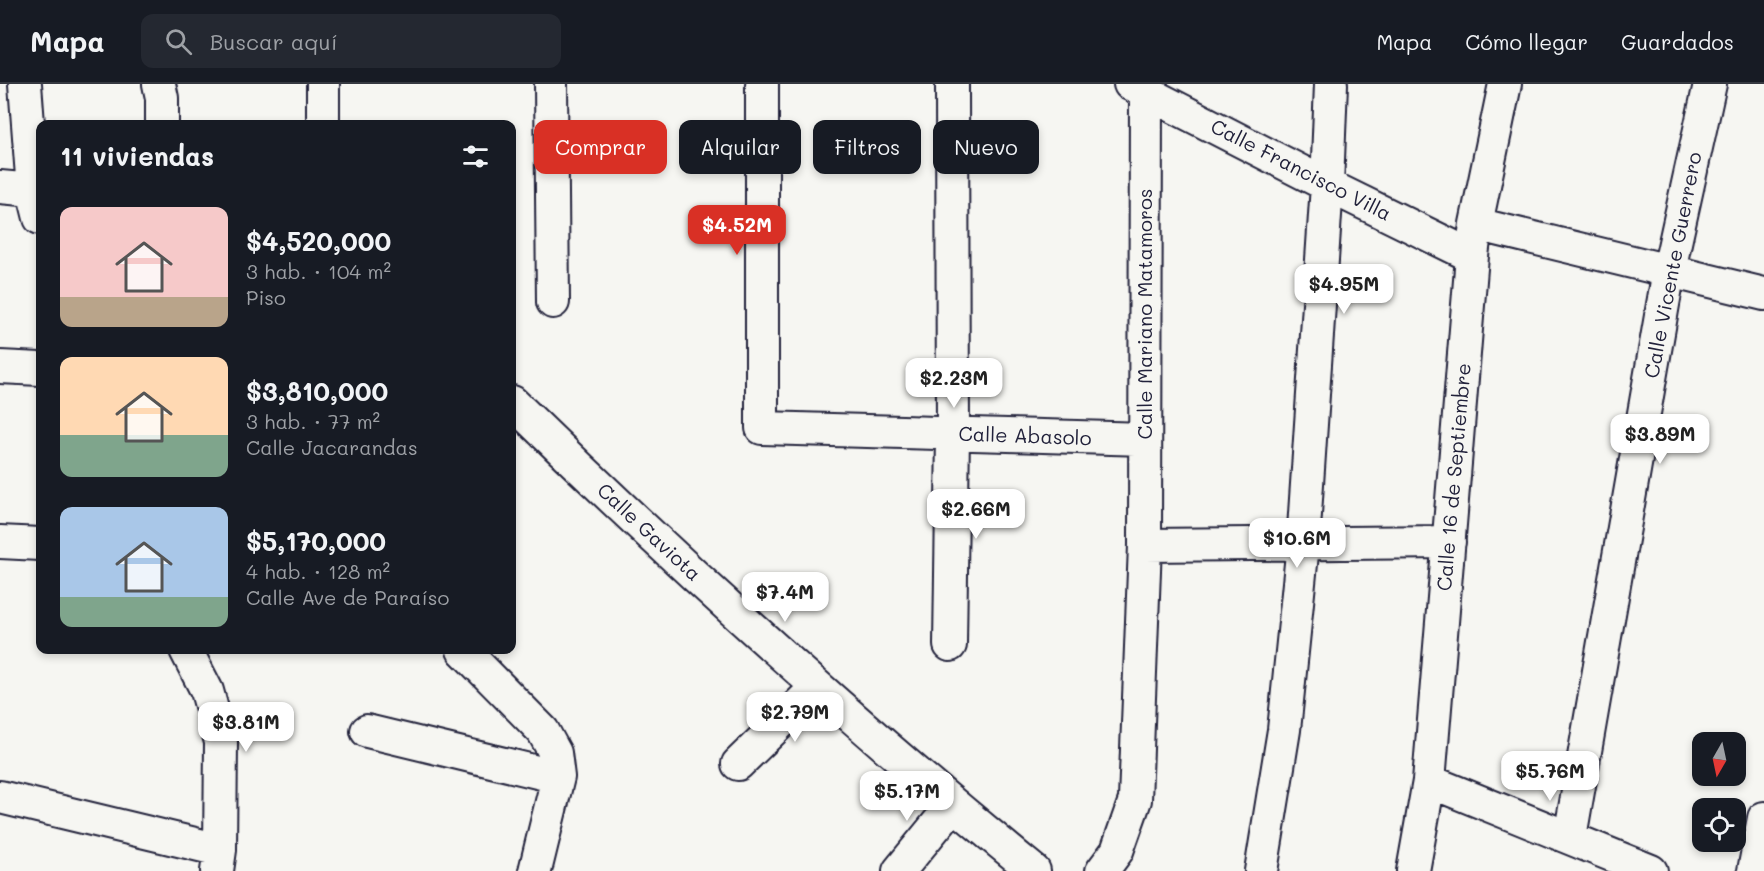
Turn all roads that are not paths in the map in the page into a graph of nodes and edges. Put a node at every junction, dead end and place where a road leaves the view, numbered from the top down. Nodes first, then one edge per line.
1 (25, 84) edge
2 (159, 84) edge
3 (551, 84) edge
4 (762, 84) edge
5 (952, 84) edge
6 (1331, 84) edge
7 (1505, 84) edge
8 (1710, 84) edge
9 (1141, 87) edge
10 (162, 120) edge
11 (1328, 185) junction
12 (0, 187) edge
13 (36, 194) edge
14 (36, 204) edge
15 (1476, 224) junction
16 (1472, 256) junction
17 (1669, 270) junction
18 (1764, 294) edge
19 (553, 302) dead end
20 (0, 367) edge
21 (36, 369) edge
22 (516, 406) edge
23 (953, 434) junction
24 (1145, 439) junction
25 (0, 542) edge
26 (1449, 542) junction
27 (36, 544) edge
28 (1303, 544) junction
29 (1145, 545) junction
30 (950, 645) dead end
31 (188, 654) edge
32 (467, 654) edge
33 (817, 687) junction
34 (366, 731) dead end
35 (738, 764) dead end
36 (558, 777) junction
37 (1429, 781) junction
38 (0, 796) edge
39 (953, 805) junction
40 (1764, 818) edge
41 (1570, 837) junction
42 (219, 860) edge
43 (535, 871) edge
44 (899, 871) edge
45 (1034, 871) edge
46 (1102, 871) edge
47 (1261, 871) edge
48 (1413, 871) edge
49 (1651, 871) edge
50 (1754, 871) edge

1 - 13 street
2 - 10 street
3 - 19 street
4 - 23 street, Calle Abasolo
5 - 23 street
6 - 11 street
7 - 15 street, Calle 16 de Septiembre
8 - 17 street, Calle Vicente Guerrero
9 - 11 street, Calle Francisco Villa
9 - 24 street, Calle Mariano Matamoros
11 - 16 street, Calle Francisco Villa
11 - 28 street
12 - 14 street
15 - 16 street, Calle 16 de Septiembre
15 - 17 street
16 - 26 street, Calle 16 de Septiembre
17 - 18 street
17 - 41 street, Calle Vicente Guerrero
20 - 21 street
22 - 33 street, Calle Gaviota
23 - 24 street, Calle Abasolo
23 - 30 street
24 - 29 street, Calle Mariano Matamoros
25 - 27 street
26 - 28 street
26 - 37 street, Calle 16 de Septiembre
28 - 29 street
28 - 47 street
29 - 46 street, Calle Mariano Matamoros
31 - 42 street
32 - 36 street
33 - 35 street
33 - 39 street, Calle Gaviota
34 - 36 street
36 - 43 street
37 - 41 street
37 - 48 street, Calle 16 de Septiembre
38 - 42 street
39 - 44 street
39 - 45 street, Calle Gaviota
40 - 50 street
41 - 49 street

